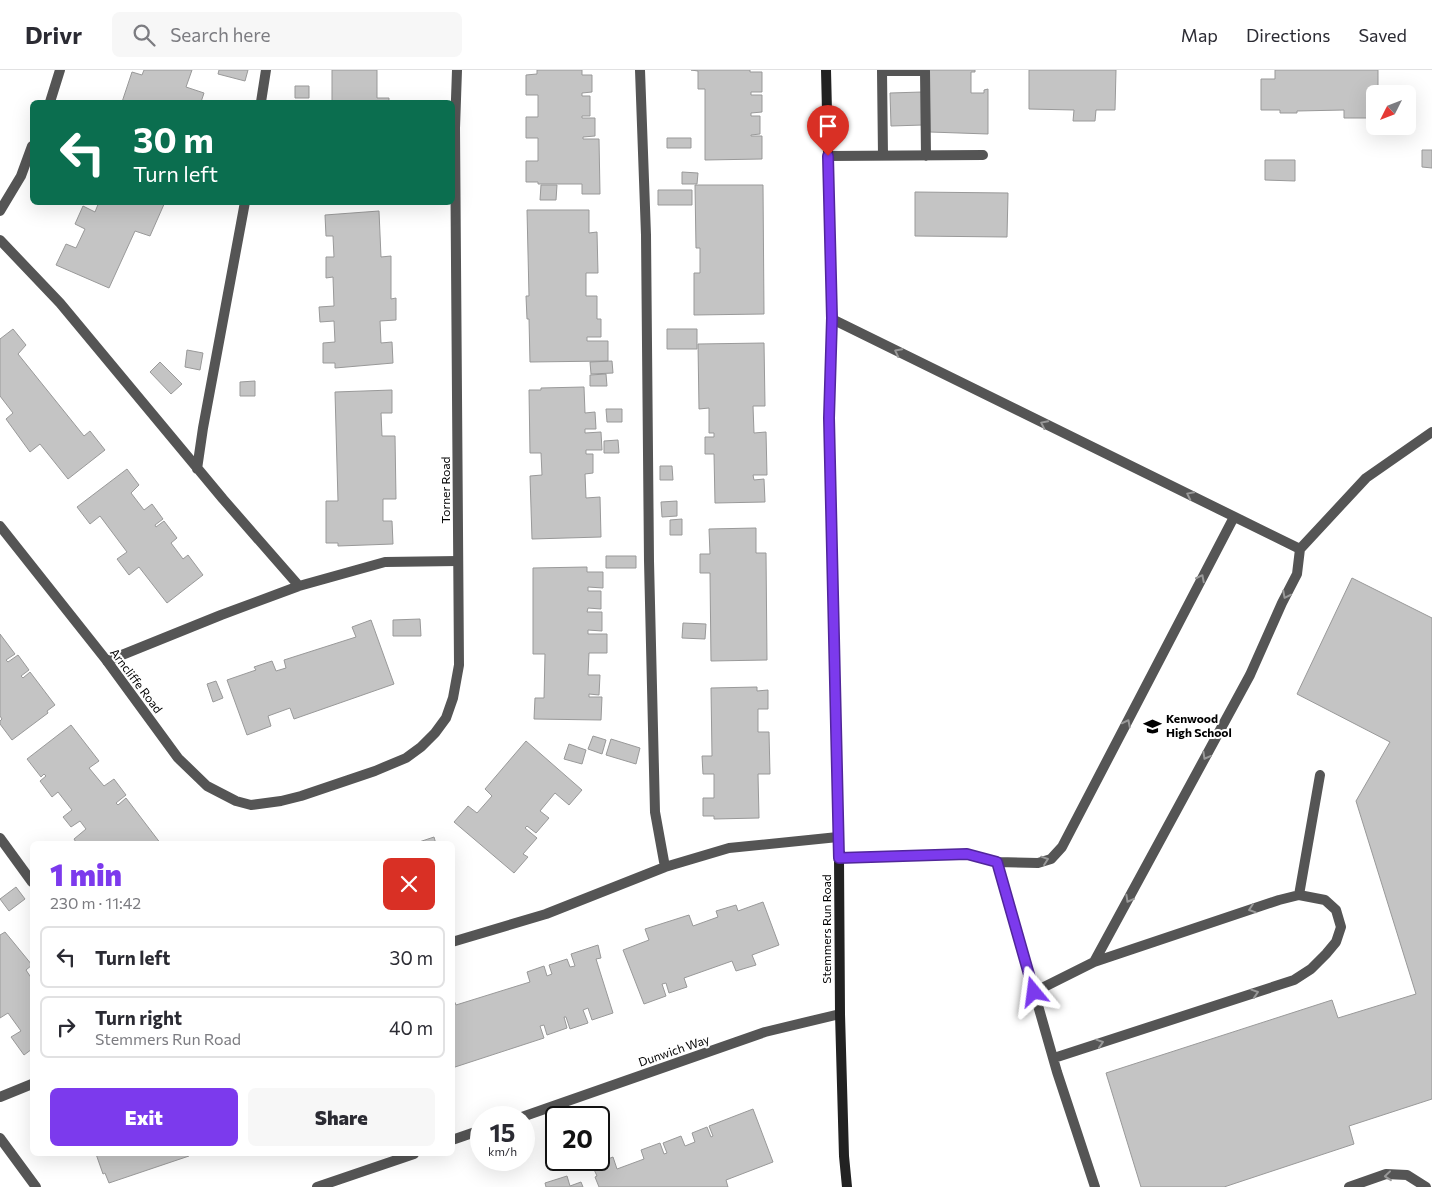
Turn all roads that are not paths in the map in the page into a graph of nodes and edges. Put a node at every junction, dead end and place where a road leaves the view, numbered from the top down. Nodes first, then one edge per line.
1 (60, 70) edge
2 (266, 70) edge
3 (457, 70) edge
4 (640, 70) edge
5 (826, 70) edge
6 (906, 70) edge
7 (51, 100) edge
8 (261, 100) edge
9 (30, 151) edge
10 (983, 155) dead end
11 (828, 156) junction
12 (884, 156) junction
13 (926, 156) junction
14 (244, 205) edge
15 (0, 211) edge
16 (0, 240) edge
17 (832, 318) junction
18 (1432, 432) edge
19 (197, 469) junction
20 (1234, 516) junction
21 (0, 526) edge
22 (1300, 549) junction
23 (458, 561) junction
24 (299, 586) junction
25 (107, 661) junction
26 (1320, 775) dead end
27 (281, 801) joint
28 (838, 836) junction
29 (0, 838) edge
30 (839, 858) junction
31 (997, 862) junction
32 (665, 867) junction
33 (30, 879) edge
34 (1299, 895) junction
35 (455, 941) edge
36 (1094, 962) junction
37 (1034, 992) junction
38 (840, 1014) junction
39 (1054, 1058) junction
40 (30, 1085) edge
41 (0, 1097) edge
42 (535, 1112) edge
43 (470, 1134) edge
44 (0, 1138) edge
45 (455, 1139) edge
46 (408, 1156) edge
47 (36, 1187) edge
48 (317, 1187) edge
49 (848, 1187) edge
50 (1095, 1187) edge
51 (1349, 1187) edge
52 (1426, 1187) edge

1 - 7 street
2 - 8 street
3 - 23 street, Torner Road
4 - 32 street
5 - 11 main road, Stemmers Run Road
6 - 12 street
6 - 13 street
9 - 15 street
10 - 13 street
11 - 12 street
11 - 17 main road, Stemmers Run Road
12 - 13 street
14 - 19 street
16 - 19 street
20 -> 17 street
17 - 28 main road, Stemmers Run Road
18 - 22 street
19 - 24 street
20 - 22 street
31 -> 20 street
21 - 25 street, Arncliffe Road
22 -> 36 street
23 - 24 street
23 - 27 street, Torner Road
24 - 25 street
25 - 27 street, Arncliffe Road
26 - 34 street
28 - 30 main road, Stemmers Run Road
28 - 32 street
29 - 33 street
30 - 31 street
30 - 38 main road, Stemmers Run Road
31 - 37 street
32 - 35 street
34 -> 36 street
39 -> 34 street
36 - 37 street
37 - 39 street
38 - 42 street, Dunwich Way
38 - 49 main road, Stemmers Run Road
39 - 50 street
40 - 41 street
43 - 45 street
44 - 47 street
46 - 48 street
52 -> 51 street

